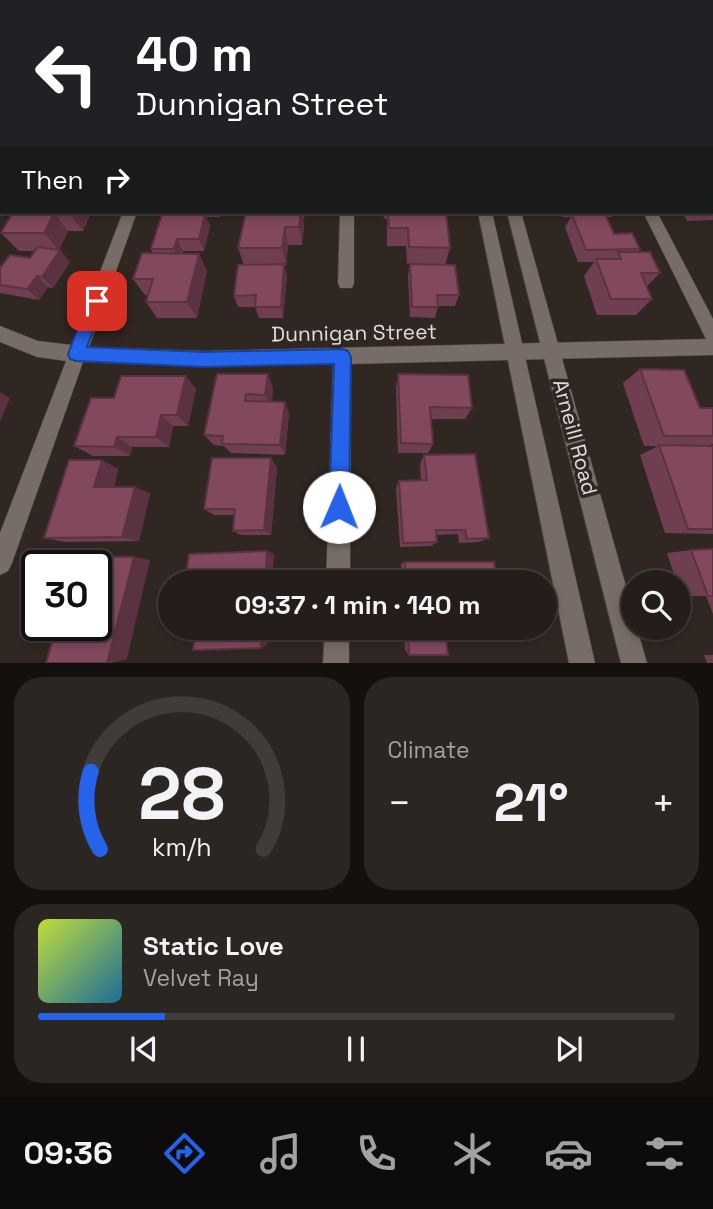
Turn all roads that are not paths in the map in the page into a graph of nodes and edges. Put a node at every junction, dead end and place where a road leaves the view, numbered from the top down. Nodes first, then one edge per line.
1 (129, 214) edge
2 (347, 214) edge
3 (485, 214) edge
4 (515, 214) edge
5 (651, 214) edge
6 (346, 283) dead end
7 (0, 334) edge
8 (713, 335) edge
9 (713, 347) edge
10 (551, 352) junction
11 (516, 353) junction
12 (76, 354) junction
13 (342, 357) junction
14 (0, 563) edge
15 (338, 570) edge
16 (337, 640) edge
17 (336, 663) edge
18 (582, 663) edge
19 (634, 663) edge

1 - 12 street
2 - 6 street
3 - 11 street, Arneill Road
4 - 10 street, Arneill Road
5 - 8 street
7 - 12 street, Dunnigan Street
9 - 10 street, Dunnigan Street
10 - 11 street, Dunnigan Street
10 - 19 street, Arneill Road
11 - 13 street, Dunnigan Street
11 - 18 street, Arneill Road
12 - 13 street, Dunnigan Street
12 - 14 street
13 - 15 street
16 - 17 street

